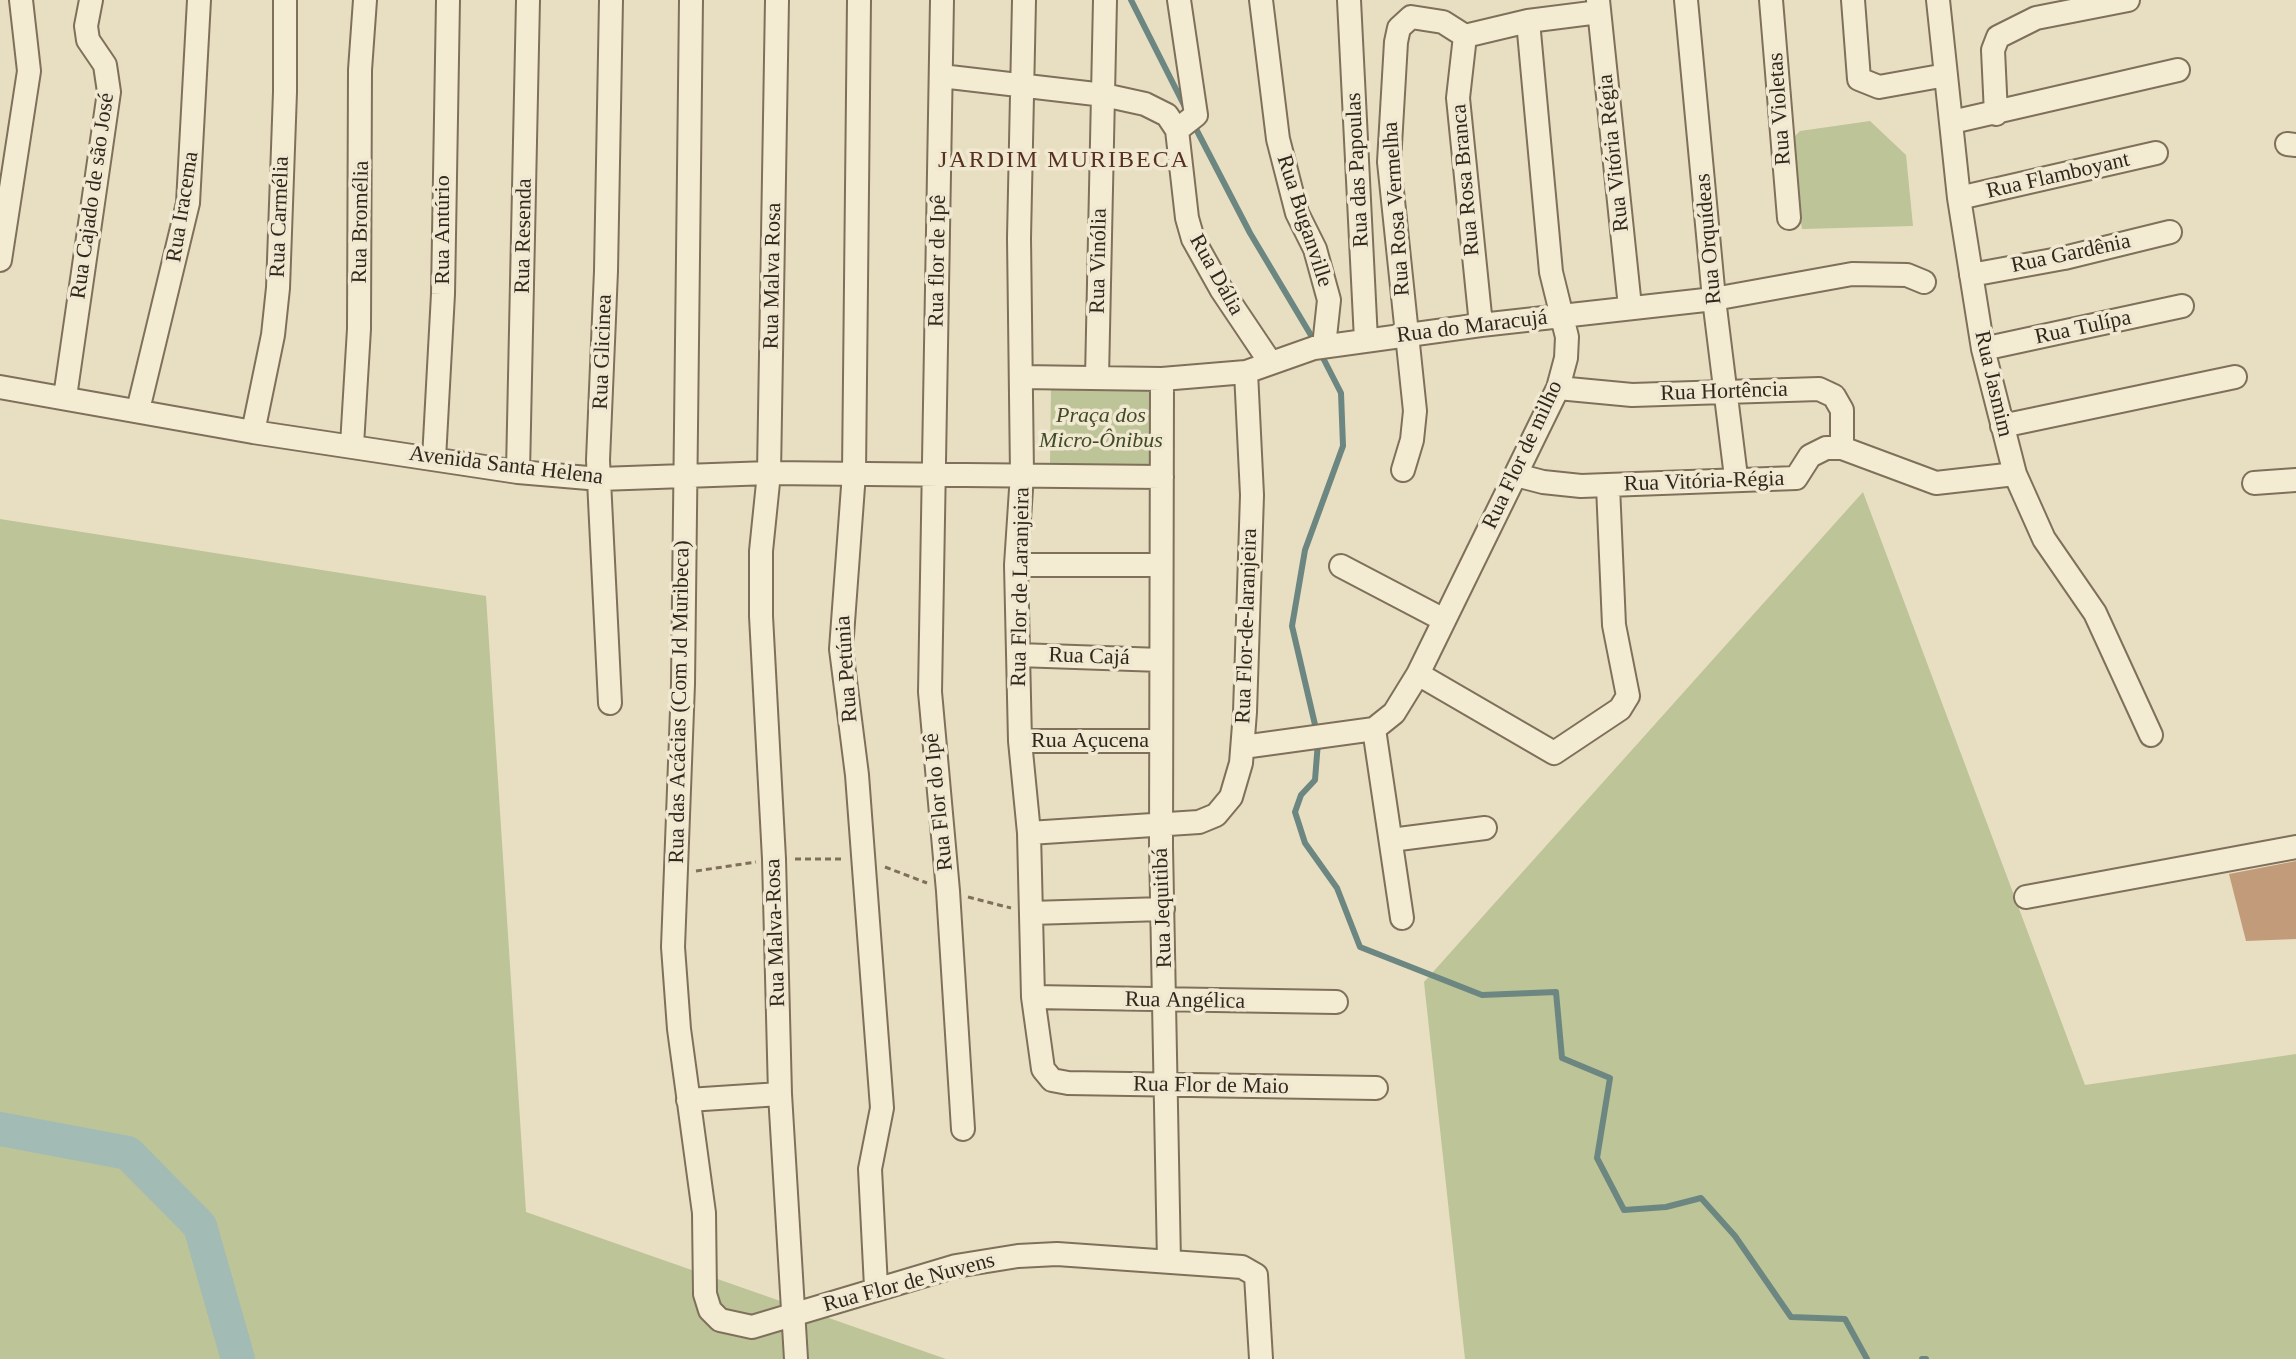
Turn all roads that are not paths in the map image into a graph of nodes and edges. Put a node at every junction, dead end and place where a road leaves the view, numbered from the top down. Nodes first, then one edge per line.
1 (21, 0) edge
2 (91, 0) edge
3 (199, 0) edge
4 (285, 0) edge
5 (365, 0) edge
6 (448, 0) edge
7 (528, 0) edge
8 (611, 0) edge
9 (691, 0) edge
10 (777, 0) edge
11 (859, 0) edge
12 (942, 0) edge
13 (1024, 0) edge
14 (1105, 0) edge
15 (1179, 0) edge
16 (1261, 0) edge
17 (1349, 0) edge
18 (1686, 0) edge
19 (1771, 0) edge
20 (1853, 0) edge
21 (1938, 0) edge
22 (2128, 0) edge
23 (2086, 4) edge
24 (1598, 6) edge
25 (1528, 21) junction
26 (1465, 36) junction
27 (2178, 70) dead end
28 (1946, 75) junction
29 (941, 76) junction
30 (1024, 85) junction
31 (1104, 95) junction
32 (1996, 114) junction
33 (1952, 122) junction
34 (1177, 130) junction
35 (2156, 153) dead end
36 (1959, 198) junction
37 (1789, 218) dead end
38 (2170, 232) dead end
39 (0, 260) edge
40 (1971, 275) junction
41 (1924, 282) dead end
42 (1714, 299) junction
43 (2182, 306) dead end
44 (1630, 307) junction
45 (1561, 315) junction
46 (1481, 325) junction
47 (1406, 335) junction
48 (1366, 340) junction
49 (1319, 347) junction
50 (1983, 349) junction
51 (1270, 362) junction
52 (1246, 372) junction
53 (1021, 377) junction
54 (2235, 377) dead end
55 (1097, 378) junction
56 (1162, 379) junction
57 (0, 387) edge
58 (1558, 388) junction
59 (1728, 390) junction
60 (65, 397) junction
61 (138, 410) junction
62 (2002, 426) junction
63 (253, 432) junction
64 (352, 445) junction
65 (1842, 448) junction
66 (434, 459) junction
67 (1403, 470) dead end
68 (518, 472) junction
69 (769, 473) junction
70 (854, 473) junction
71 (934, 474) junction
72 (1022, 474) junction
73 (2015, 474) junction
74 (1516, 475) junction
75 (684, 477) junction
76 (1162, 477) junction
77 (1736, 477) junction
78 (600, 479) junction
79 (2296, 480) edge
80 (2254, 483) dead end
81 (1608, 486) junction
82 (761, 551) joint
83 (1016, 565) junction
84 (1160, 565) junction
85 (1341, 566) dead end
86 (1444, 620) junction
87 (1018, 655) junction
88 (1161, 660) junction
89 (1418, 674) junction
90 (610, 703) dead end
91 (1374, 729) junction
92 (2151, 735) dead end
93 (1020, 741) junction
94 (1160, 741) junction
95 (1243, 747) junction
96 (1161, 827) junction
97 (1485, 828) dead end
98 (1029, 833) junction
99 (1391, 840) junction
100 (2296, 847) edge
101 (2026, 897) dead end
102 (1163, 909) junction
103 (1031, 913) junction
104 (1402, 918) dead end
105 (1033, 997) junction
106 (1167, 1002) junction
107 (1336, 1002) dead end
108 (1047, 1076) joint
109 (1167, 1087) junction
110 (1376, 1088) dead end
111 (780, 1094) junction
112 (688, 1100) junction
113 (963, 1129) dead end
114 (1169, 1262) junction
115 (876, 1287) junction
116 (794, 1315) junction
117 (796, 1359) edge
118 (1261, 1359) edge

1 - 39 street
2 - 60 street, Rua Cajado de são José
3 - 61 street, Rua Iracema
4 - 63 street, Rua Carmélia
5 - 64 street, Rua Bromélia
6 - 66 street, Rua Antúrio
7 - 68 street, Rua Resenda
8 - 78 street, Rua Glicinea
9 - 75 street, Rua das Acácias (Com Jd Muribeca)
10 - 69 street, Rua Malva Rosa
11 - 70 street, Rua Petúnia
12 - 29 street, Rua flor de Ipê
13 - 30 street, Rua Flor de Laranjeira
14 - 31 street, Rua Vinólia
15 - 34 street
16 - 49 street, Rua Buganville
17 - 48 street, Rua das Papoulas
18 - 42 street, Rua Orquídeas
19 - 37 street, Rua Violetas
20 - 28 street
21 - 28 street, Rua Jasmim
22 - 23 street
23 - 32 street
24 - 25 street
24 - 44 street, Rua Vitória Régia
25 - 26 street
25 - 45 street, Rua Flor de milho
26 - 46 street, Rua Rosa Branca
26 - 47 street, Rua Rosa Vermelha
27 - 32 street
28 - 33 street, Rua Jasmim
29 - 30 street
29 - 71 street, Rua flor de Ipê
30 - 31 street
30 - 53 street, Rua Flor de Laranjeira
31 - 34 street
31 - 55 street, Rua Vinólia
32 - 33 street
33 - 36 street, Rua Jasmim
34 - 51 street, Rua Dália
35 - 36 street, Rua Flamboyant
36 - 40 street, Rua Jasmim
38 - 40 street, Rua Gardênia
40 - 50 street, Rua Jasmim
41 - 42 street, Rua do Maracujá
42 - 44 street, Rua do Maracujá
42 - 59 street, Rua Orquídeas
43 - 50 street, Rua Tulípa
44 - 45 street, Rua do Maracujá
45 - 46 street, Rua do Maracujá
45 - 58 street, Rua Flor de milho
46 - 47 street, Rua do Maracujá
47 - 48 street, Rua do Maracujá
47 - 67 street, Rua Rosa Vermelha
48 - 49 street, Rua do Maracujá
49 - 51 street, Rua do Maracujá
50 - 62 street, Rua Jasmim
51 - 52 street, Rua do Maracujá
52 - 56 street, Rua do Maracujá
52 - 95 street, Rua Flor-de-laranjeira
53 - 55 street, Rua do Maracujá
53 - 72 street, Rua Flor de Laranjeira
54 - 62 street
55 - 56 street, Rua do Maracujá
56 - 76 street, Rua Jequitibá
57 - 60 street, Avenida Santa Helena
58 - 59 street, Rua Hortência
58 - 74 street, Rua Flor de milho
59 - 65 street, Rua Hortência
59 - 77 street, Rua Orquídeas
60 - 61 street, Avenida Santa Helena
61 - 63 street, Avenida Santa Helena
62 - 73 street, Rua Jasmim
63 - 64 street, Avenida Santa Helena
64 - 66 street, Avenida Santa Helena
65 - 73 street
65 - 77 street, Rua Vitória-Régia
66 - 68 street, Avenida Santa Helena
68 - 78 street, Avenida Santa Helena
69 - 70 street, Avenida Santa Helena
69 - 75 street, Avenida Santa Helena
69 - 82 street, Rua Malva Rosa
70 - 71 street, Avenida Santa Helena
70 - 115 street, Rua Petúnia
71 - 72 street, Avenida Santa Helena
71 - 113 street, Rua Flor do Ipê
72 - 76 street, Avenida Santa Helena
72 - 83 street, Rua Flor de Laranjeira
73 - 92 street, Rua Jasmim
74 - 81 street, Rua Vitória-Régia
74 - 86 street, Rua Flor de milho
75 - 78 street, Avenida Santa Helena
75 - 112 street, Rua das Acácias (Com Jd Muribeca)
76 - 84 street, Rua Jequitibá
77 - 81 street, Rua Vitória-Régia
78 - 90 street, Rua Glicinea
79 - 80 street
81 - 89 street
82 - 111 street, Rua Malva-Rosa
83 - 84 street
83 - 87 street, Rua Flor de Laranjeira
84 - 88 street, Rua Jequitibá
85 - 86 street
86 - 89 street, Rua Flor de milho
87 - 88 street, Rua Cajá
87 - 93 street, Rua Flor de Laranjeira
88 - 94 street, Rua Jequitibá
89 - 91 street, Rua Flor de milho
91 - 95 street
91 - 99 street
93 - 94 street, Rua Açucena
93 - 98 street, Rua Flor de Laranjeira
94 - 96 street, Rua Jequitibá
95 - 96 street, Rua Flor-de-laranjeira
96 - 98 street, Rua Flor-de-laranjeira
96 - 102 street, Rua Jequitibá
97 - 99 street
98 - 103 street, Rua Flor de Laranjeira
99 - 104 street
100 - 101 street
102 - 103 street
102 - 106 street, Rua Jequitibá
103 - 105 street, Rua Flor de Laranjeira
105 - 106 street, Rua Angélica
105 - 108 street, Rua Flor de Laranjeira
106 - 107 street, Rua Angélica
106 - 109 street, Rua Jequitibá
108 - 109 street, Rua Flor de Maio
109 - 110 street, Rua Flor de Maio
109 - 114 street, Rua Jequitibá
111 - 112 street
111 - 116 street, Rua Malva-Rosa
112 - 116 street, Rua das Acácias (Com Jd Muribeca)
114 - 115 street, Rua Flor de Nuvens
114 - 118 street
115 - 116 street, Rua Flor de Nuvens
116 - 117 street, Rua Malva-Rosa

